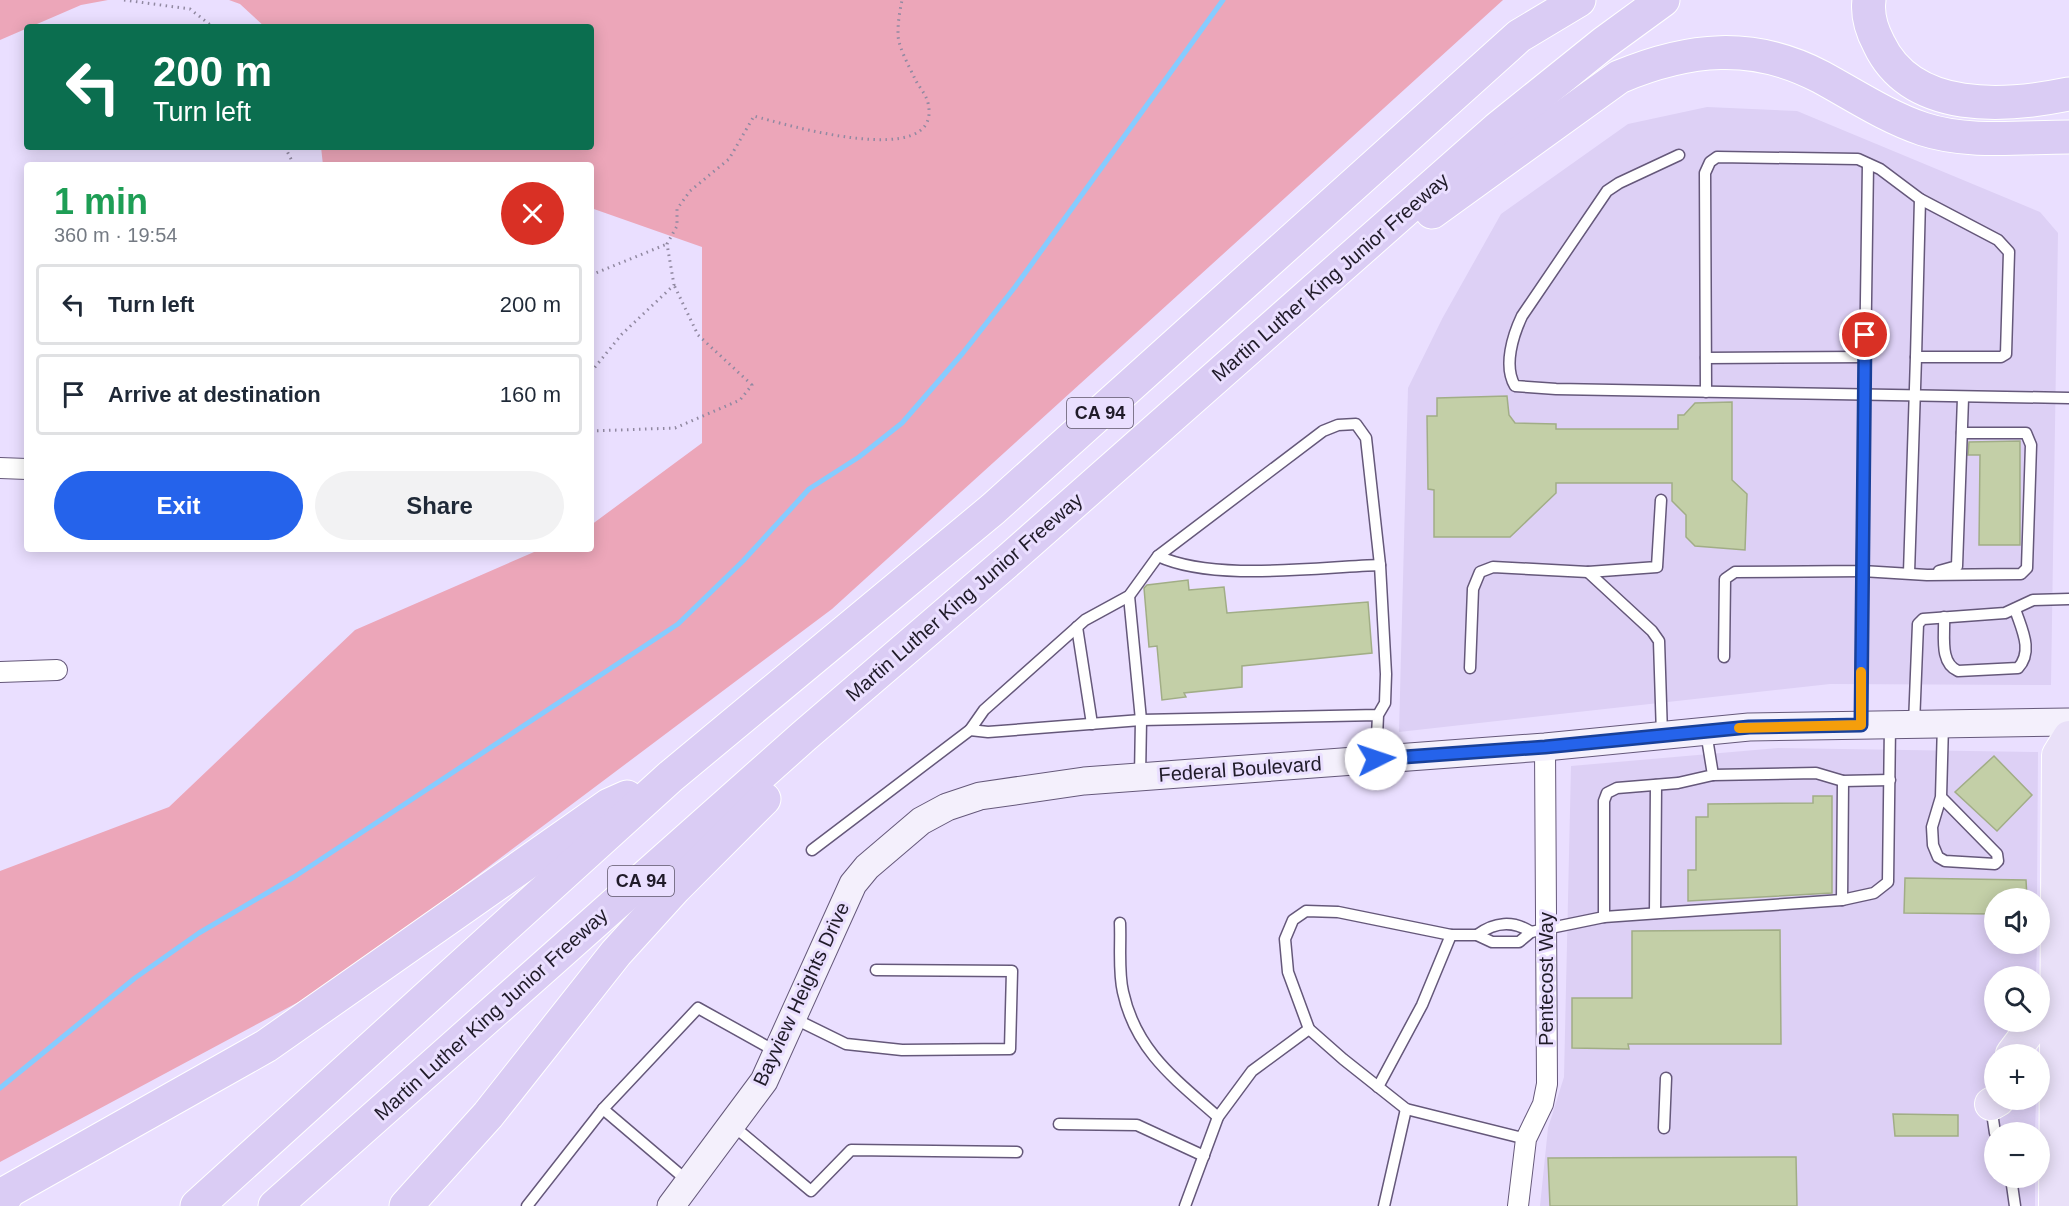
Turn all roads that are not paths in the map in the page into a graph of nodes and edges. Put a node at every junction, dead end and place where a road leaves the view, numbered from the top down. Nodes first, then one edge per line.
1 (1561, 0) edge
2 (1579, 0) edge
3 (1663, 0) edge
4 (1869, 0) edge
5 (1519, 36) junction
6 (2069, 94) edge
7 (2069, 137) edge
8 (1679, 155) dead end
9 (1868, 164) junction
10 (1920, 199) junction
11 (1250, 347) junction
12 (1865, 357) junction
13 (1916, 357) junction
14 (1706, 358) junction
15 (1706, 392) junction
16 (1864, 396) junction
17 (1917, 397) junction
18 (1963, 398) junction
19 (2069, 398) edge
20 (1962, 433) junction
21 (0, 468) edge
22 (24, 469) edge
23 (1661, 500) dead end
24 (1158, 556) junction
25 (1010, 559) junction
26 (1380, 565) junction
27 (1862, 571) junction
28 (1588, 572) junction
29 (1909, 573) junction
30 (1928, 575) junction
31 (1129, 596) junction
32 (2069, 599) edge
33 (2014, 609) junction
34 (1944, 618) junction
35 (1077, 627) junction
36 (1724, 657) dead end
37 (1470, 668) dead end
38 (57, 670) dead end
39 (0, 672) edge
40 (1378, 715) junction
41 (1141, 720) junction
42 (2069, 722) edge
43 (1092, 724) junction
44 (1943, 724) junction
45 (1861, 725) junction
46 (1902, 725) junction
47 (970, 730) junction
48 (1706, 731) junction
49 (1662, 736) junction
50 (2069, 737) edge
51 (1545, 747) junction
52 (1376, 759) junction
53 (1713, 775) junction
54 (670, 777) junction
55 (1140, 777) junction
56 (1890, 780) junction
57 (1843, 782) junction
58 (1656, 785) junction
59 (1941, 797) junction
60 (921, 821) joint
61 (812, 850) dead end
62 (2063, 882) edge
63 (1842, 900) junction
64 (1655, 913) junction
65 (1604, 918) junction
66 (1120, 923) dead end
67 (1538, 931) junction
68 (1451, 934) junction
69 (1477, 934) junction
70 (876, 970) dead end
71 (2050, 990) edge
72 (792, 1018) junction
73 (1309, 1029) junction
74 (2049, 1032) edge
75 (777, 1052) junction
76 (1666, 1078) dead end
77 (2051, 1084) edge
78 (1378, 1087) junction
79 (603, 1109) junction
80 (1406, 1109) junction
81 (1218, 1117) junction
82 (731, 1124) junction
83 (1059, 1124) dead end
84 (1664, 1128) dead end
85 (1526, 1139) junction
86 (1017, 1152) dead end
87 (1204, 1156) junction
88 (690, 1183) junction
89 (2012, 1188) edge
90 (0, 1205) edge
91 (197, 1206) edge
92 (275, 1206) edge
93 (406, 1206) edge
94 (527, 1206) edge
95 (671, 1206) edge
96 (1185, 1206) edge
97 (1384, 1206) edge
98 (1518, 1206) edge
99 (2015, 1206) edge
100 (2055, 1206) edge

1 - 5 highway
2 - 5 highway, CA 94
3 - 11 highway, Martin Luther King Junior Freeway / CA 94
4 - 6 highway
5 - 54 highway, CA 94
7 - 11 highway
8 - 15 lane
9 - 10 lane
9 - 12 lane
9 - 14 lane
10 - 13 lane
10 - 13 lane
11 - 25 highway, Martin Luther King Junior Freeway / CA 94
12 - 14 lane
12 - 16 lane
13 - 17 lane
14 - 15 lane
15 - 16 lane
16 - 17 lane
16 - 27 lane
17 - 18 lane
17 - 29 lane
18 - 19 lane
18 - 20 lane
20 - 30 lane
20 - 30 lane
21 - 22 street
23 - 28 lane
24 - 26 lane
24 - 26 lane
24 - 31 lane
25 - 92 highway, Martin Luther King Junior Freeway / CA 94
25 - 93 highway
26 - 40 lane
27 - 29 lane
27 - 36 lane
27 - 45 lane
28 - 37 lane
28 - 49 lane
29 - 30 lane
31 - 35 lane
31 - 41 lane
32 - 33 lane
33 - 34 lane
33 - 34 lane
34 - 46 lane
35 - 43 lane
35 - 47 lane
38 - 39 street
40 - 41 lane
40 - 52 lane
41 - 43 lane
41 - 55 lane
42 - 44 main road, Federal Boulevard
43 - 47 lane
44 - 46 main road, Federal Boulevard
44 - 59 lane
45 - 46 main road, Federal Boulevard
45 - 48 main road, Federal Boulevard
46 - 56 lane
47 - 61 lane
48 - 49 main road, Federal Boulevard
48 - 53 lane
49 - 51 main road, Federal Boulevard
50 - 62 main road
51 - 52 main road, Federal Boulevard
51 - 67 street, Pentecost Way
52 - 55 main road, Federal Boulevard
53 - 57 lane
53 - 58 lane
54 - 90 highway
54 - 91 highway, CA 94
55 - 60 main road, Federal Boulevard
56 - 57 lane
56 - 63 lane
57 - 63 lane
58 - 64 lane
58 - 65 lane
59 - 59 lane
60 - 72 main road, Bayview Heights Drive
62 - 71 main road
63 - 64 lane
64 - 65 lane
65 - 67 lane
66 - 81 lane
67 - 69 lane
67 - 69 lane
67 - 85 street, Pentecost Way
68 - 69 lane
68 - 73 lane
68 - 78 lane
70 - 72 lane
72 - 75 main road, Bayview Heights Drive
73 - 78 lane
73 - 81 lane
74 - 77 main road
75 - 79 lane
75 - 82 main road, Bayview Heights Drive
76 - 84 lane
77 - 100 main road
78 - 80 lane
79 - 88 lane
79 - 94 lane
80 - 85 lane
80 - 97 lane
81 - 87 lane
82 - 86 lane
82 - 88 main road, Bayview Heights Drive
83 - 87 lane
85 - 98 street, Pentecost Way
87 - 96 lane
88 - 95 main road, Bayview Heights Drive
89 - 99 lane

